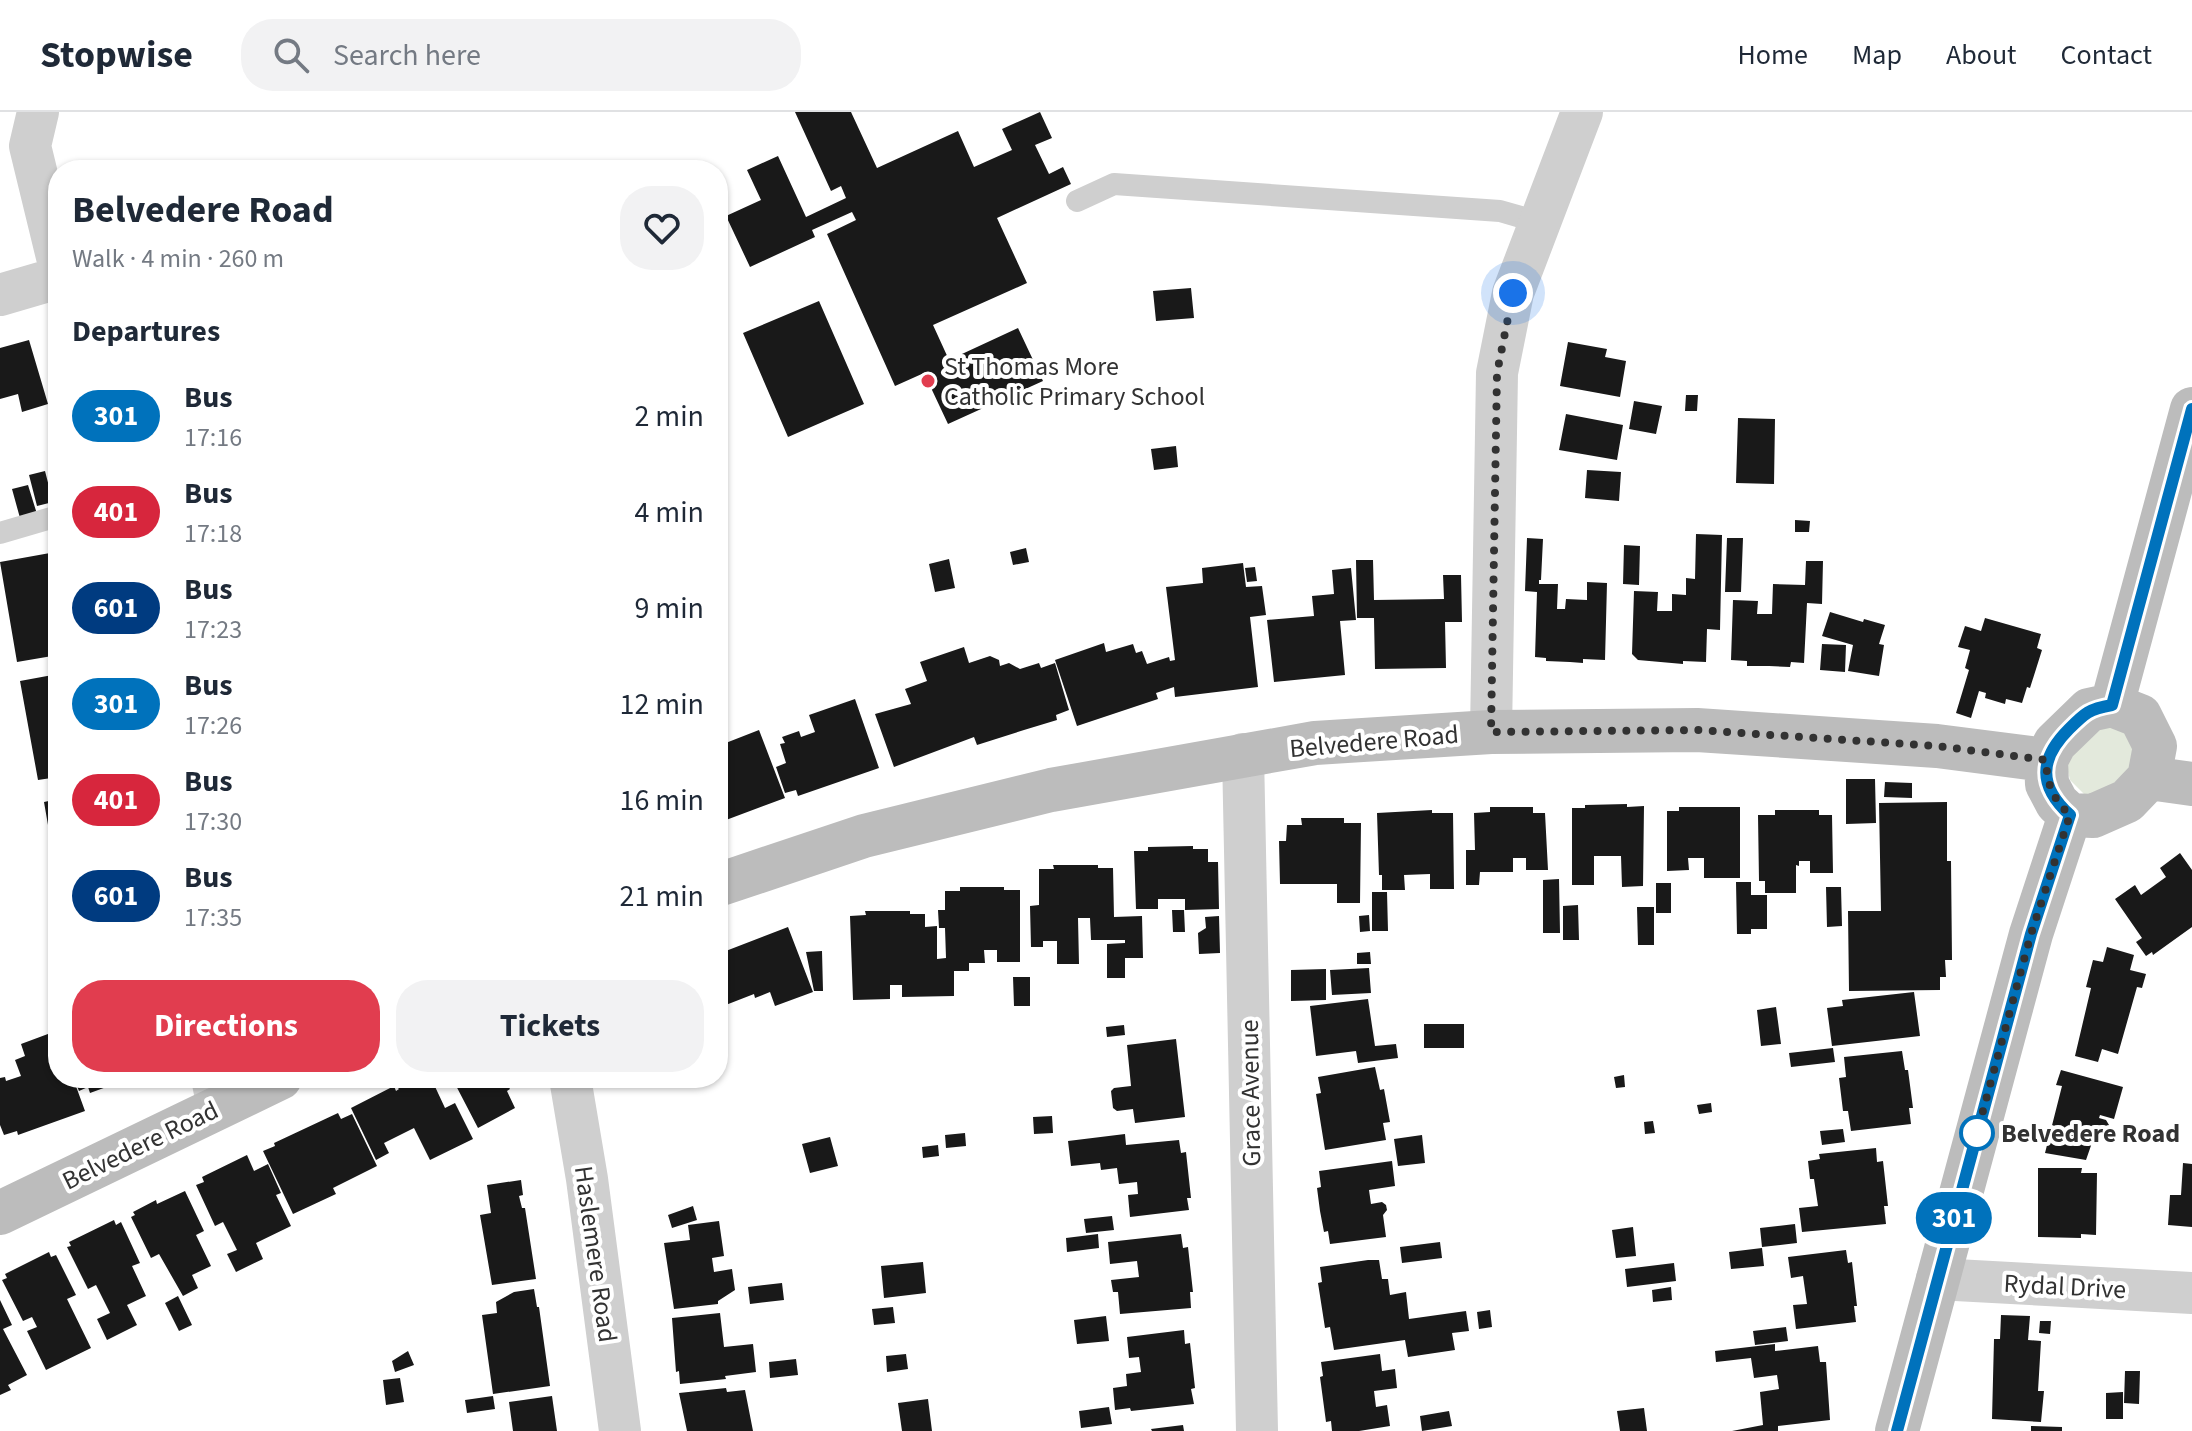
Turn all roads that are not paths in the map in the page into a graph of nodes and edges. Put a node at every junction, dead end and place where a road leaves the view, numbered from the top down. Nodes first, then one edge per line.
1 (38, 112) edge
2 (1582, 112) edge
3 (1077, 201) dead end
4 (48, 220) edge
5 (1538, 222) junction
6 (48, 281) edge
7 (0, 295) edge
8 (2192, 409) edge
9 (48, 519) edge
10 (0, 533) edge
11 (2112, 705) junction
12 (1491, 732) junction
13 (1243, 754) junction
14 (2046, 760) junction
15 (2149, 778) junction
16 (2192, 784) edge
17 (2070, 815) junction
18 (728, 882) edge
19 (237, 1088) edge
20 (572, 1088) edge
21 (215, 1093) edge
22 (0, 1213) edge
23 (1937, 1279) junction
24 (2192, 1293) edge
25 (620, 1431) edge
26 (1257, 1431) edge
27 (1897, 1431) edge

1 - 4 street
2 - 5 street
3 - 5 lane
5 - 12 street
6 - 7 street
8 - 11 street
9 - 10 lane
11 - 14 street
11 - 15 street
12 - 13 street, Belvedere Road
12 - 14 street, Belvedere Road
13 - 18 street, Belvedere Road
13 - 26 street, Grace Avenue
14 - 17 street
15 - 16 street
15 - 17 street
17 - 23 street
19 - 21 street, Belvedere Road
20 - 25 street, Haslemere Road
21 - 22 street, Belvedere Road
23 - 24 street, Rydal Drive
23 - 27 street

